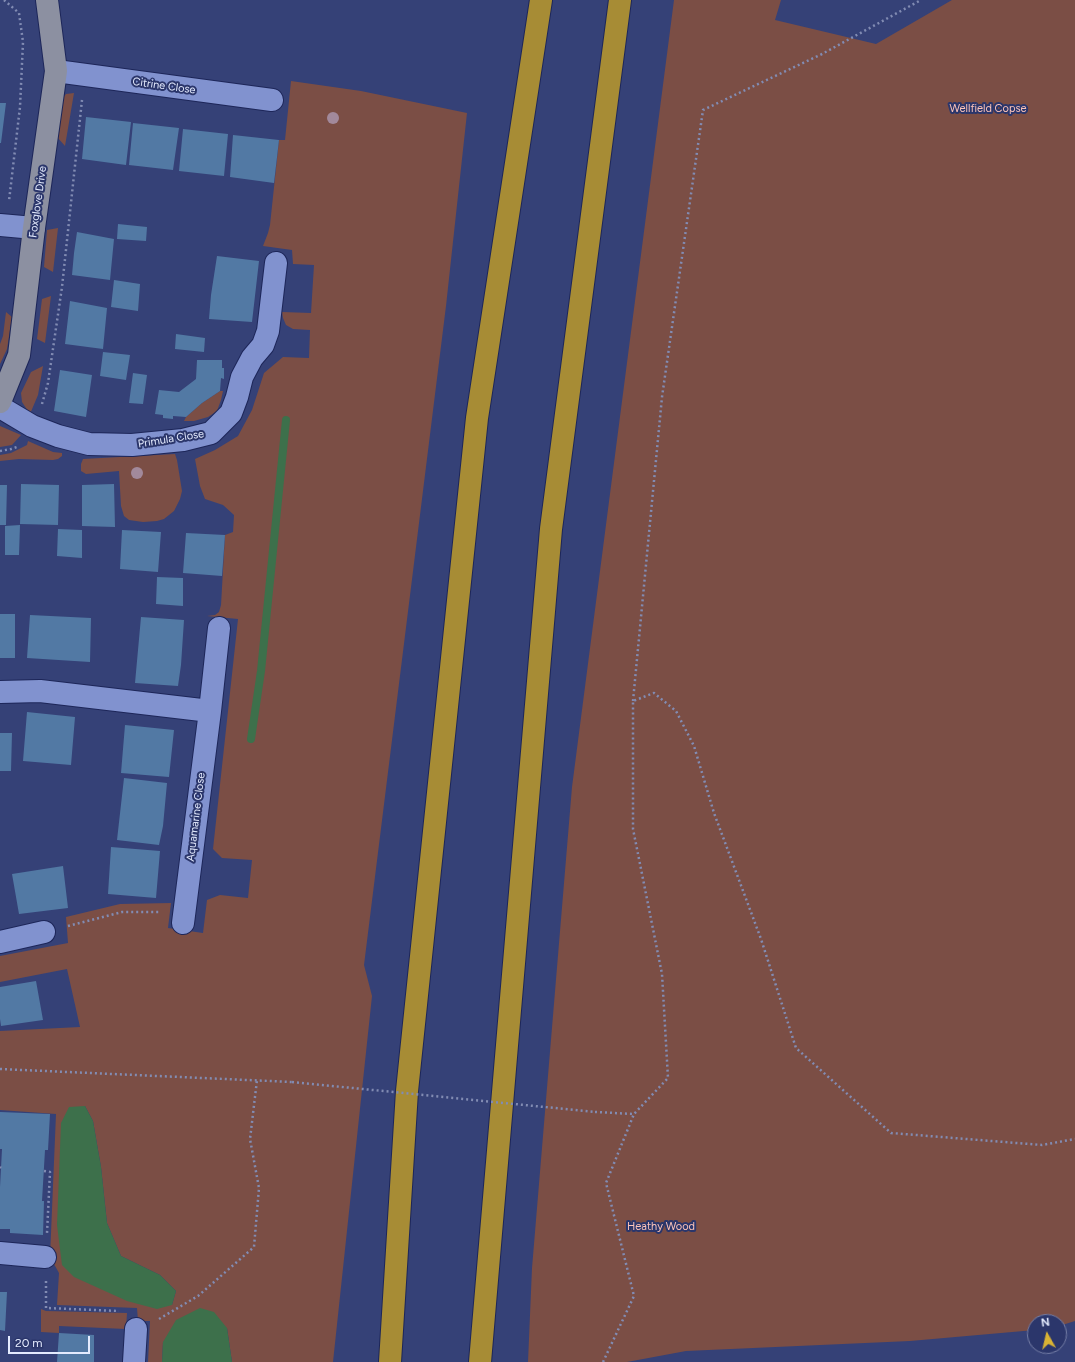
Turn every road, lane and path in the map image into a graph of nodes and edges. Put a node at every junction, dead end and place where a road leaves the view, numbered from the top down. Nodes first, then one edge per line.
1 (4, 0) edge
2 (47, 0) edge
3 (541, 0) edge
4 (620, 0) edge
5 (921, 0) edge
6 (56, 72) junction
7 (85, 75) junction
8 (272, 100) dead end
9 (3, 225) edge
10 (34, 228) junction
11 (276, 263) dead end
12 (0, 402) edge
13 (0, 407) edge
14 (32, 426) junction
15 (0, 451) edge
16 (219, 628) dead end
17 (0, 692) edge
18 (633, 701) junction
19 (210, 711) junction
20 (183, 919) joint
21 (44, 932) joint
22 (0, 942) edge
23 (0, 1068) edge
24 (257, 1080) junction
25 (634, 1114) junction
26 (1075, 1139) edge
27 (0, 1253) edge
28 (45, 1257) dead end
29 (136, 1329) joint
30 (134, 1362) edge
31 (390, 1362) edge
32 (480, 1362) edge
33 (603, 1362) edge

1 - 9 path
2 - 6 street, Foxglove Drive
3 - 31 highway
4 - 32 highway
5 - 18 path
6 - 7 street, Citrine Close
6 - 10 street, Foxglove Drive
7 - 8 street, Citrine Close
7 - 14 path
9 - 10 street
10 - 12 street, Foxglove Drive
11 - 14 street, Primula Close
13 - 14 street, Primula Close
14 - 15 path
16 - 19 street, Aquamarine Close
17 - 19 street
18 - 25 path
18 - 26 path
19 - 20 street, Aquamarine Close
20 - 21 path
21 - 22 street
23 - 24 path
24 - 25 path, bridge
24 - 29 path
25 - 33 path
27 - 28 street
29 - 30 street

